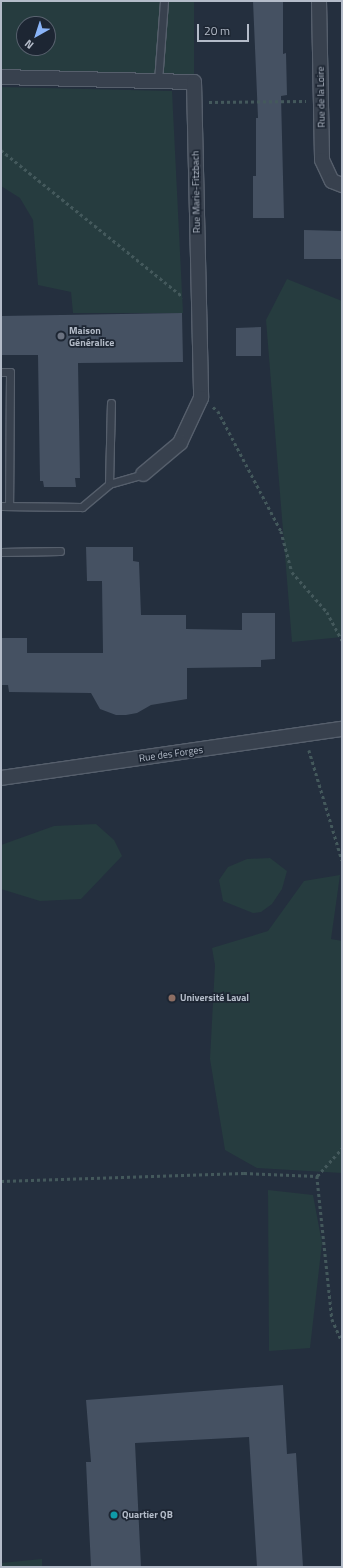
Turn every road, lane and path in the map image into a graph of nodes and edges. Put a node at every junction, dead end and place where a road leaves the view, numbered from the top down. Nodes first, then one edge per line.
1 (164, 1) edge
2 (319, 1) edge
3 (1, 77) edge
4 (158, 81) junction
5 (320, 100) junction
6 (194, 102) junction
7 (1, 150) edge
8 (342, 185) edge
9 (199, 310) junction
10 (1, 372) edge
11 (201, 398) junction
12 (111, 403) dead end
13 (143, 474) joint
14 (110, 484) junction
15 (1, 506) edge
16 (9, 506) junction
17 (60, 551) dead end
18 (1, 552) edge
19 (342, 640) edge
20 (342, 730) edge
21 (305, 735) junction
22 (1, 778) edge
23 (342, 860) edge
24 (342, 1148) edge
25 (317, 1176) junction
26 (1, 1181) edge
27 (342, 1341) edge

1 - 4 lane
2 - 5 street, Rue de la Loire
3 - 4 street, Rue Marie-Fitzbach
4 - 6 street, Rue Marie-Fitzbach
5 - 6 path
5 - 8 street, Rue de la Loire
6 - 9 street, Rue Marie-Fitzbach
7 - 9 path
9 - 11 street, Rue Marie-Fitzbach
10 - 16 lane
11 - 13 street, Rue Marie-Fitzbach
11 - 19 path
12 - 14 lane
13 - 14 lane
14 - 16 lane
15 - 16 lane
17 - 18 lane
20 - 21 street, Rue des Forges
21 - 22 street, Rue des Forges
21 - 23 path
24 - 25 path
25 - 26 path
25 - 27 path

